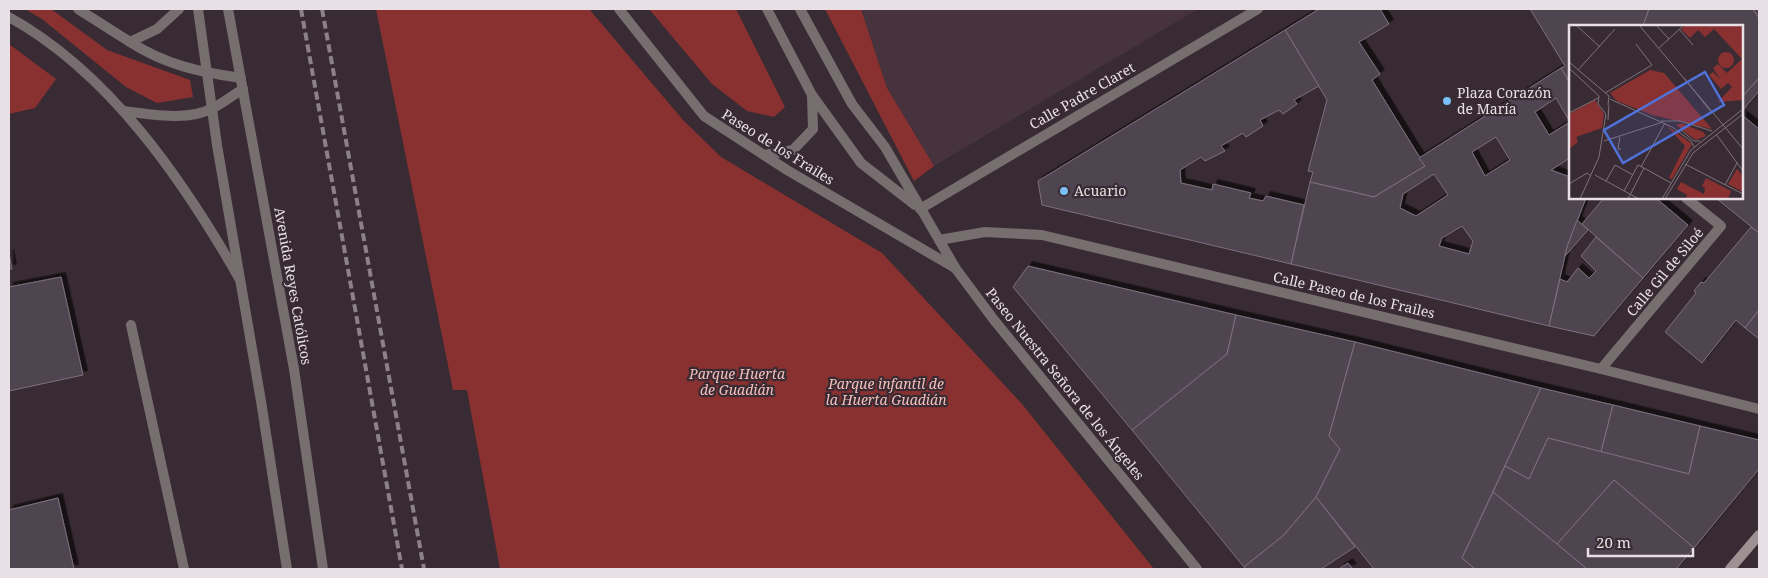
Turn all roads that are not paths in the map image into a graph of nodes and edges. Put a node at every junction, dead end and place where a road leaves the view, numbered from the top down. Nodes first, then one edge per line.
1 (78, 9) edge
2 (179, 9) edge
3 (198, 9) edge
4 (228, 9) edge
5 (619, 9) edge
6 (767, 9) edge
7 (800, 9) edge
8 (1258, 9) edge
9 (9, 17) edge
10 (130, 42) junction
11 (206, 73) junction
12 (241, 78) junction
13 (243, 89) junction
14 (812, 95) junction
15 (212, 109) junction
16 (123, 111) junction
17 (764, 155) junction
18 (1687, 199) edge
19 (920, 209) junction
20 (939, 240) junction
21 (956, 269) junction
22 (239, 278) junction
23 (131, 325) dead end
24 (1601, 369) junction
25 (1759, 409) edge
26 (1759, 535) edge
27 (184, 569) edge
28 (287, 569) edge
29 (323, 569) edge
30 (1197, 569) edge
31 (1730, 569) edge

1 - 10 street
2 - 10 street
3 - 11 street
4 - 12 street, Avenida Reyes Católicos
5 - 17 street, Paseo de los Frailes
6 - 14 street, Paseo Nuestra Señora de los Ángeles
7 - 19 street, Paseo Nuestra Señora de los Ángeles
8 - 19 street, Calle Padre Claret
9 - 16 street
10 - 11 street
11 - 12 street
11 - 15 street
12 - 13 street, Avenida Reyes Católicos
13 - 15 street
13 - 29 street, Avenida Reyes Católicos
14 - 17 street
14 - 19 street, Paseo Nuestra Señora de los Ángeles
15 - 16 street
15 - 22 street
16 - 22 street
17 - 21 street, Paseo de los Frailes
18 - 24 street, Calle Gil de Siloé
19 - 20 street, Paseo Nuestra Señora de los Ángeles
20 - 21 street, Paseo Nuestra Señora de los Ángeles
20 - 24 street, Calle Paseo de los Frailes
21 - 30 street, Paseo Nuestra Señora de los Ángeles
22 - 28 street
23 - 27 street
24 - 25 street, Calle Paseo de los Frailes
26 - 31 main road

